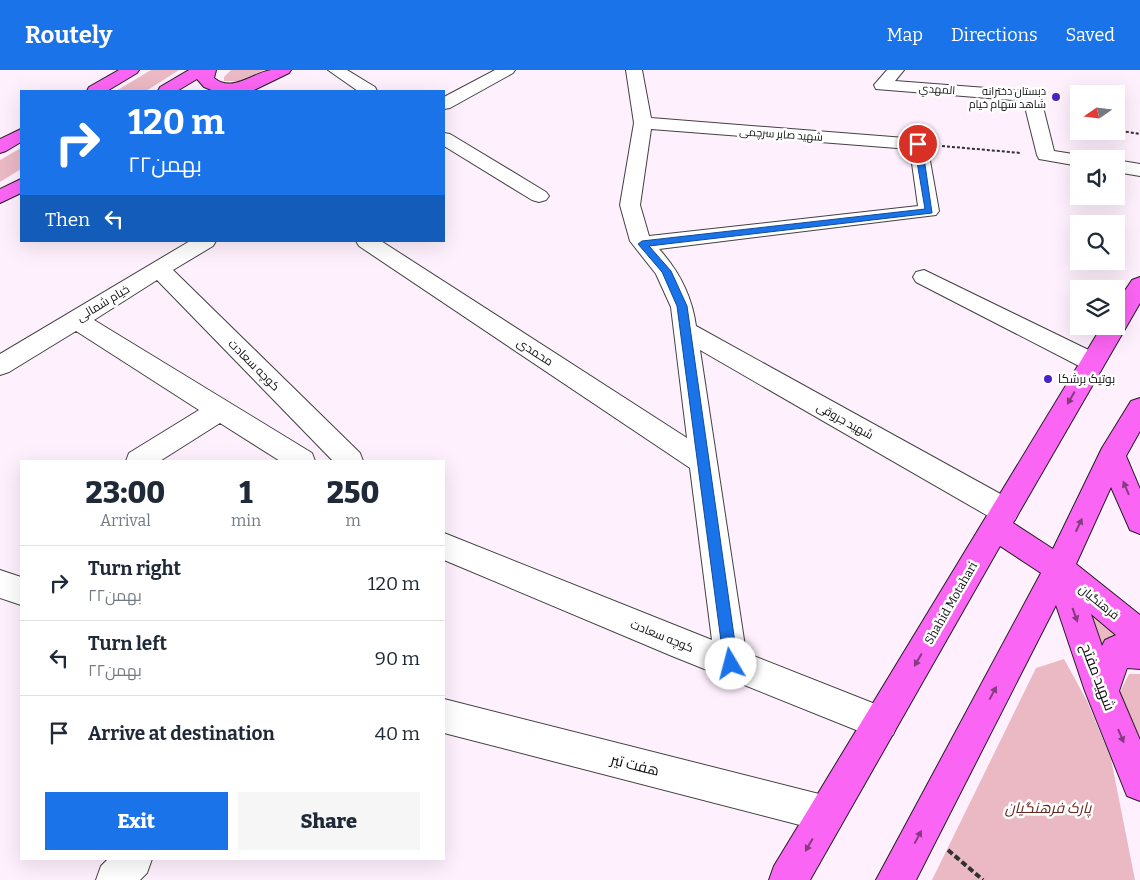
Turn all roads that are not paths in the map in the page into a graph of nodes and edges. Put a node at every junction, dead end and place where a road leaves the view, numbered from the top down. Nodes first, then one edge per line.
1 (131, 70) edge
2 (200, 70) edge
3 (208, 70) edge
4 (282, 70) edge
5 (336, 70) edge
6 (507, 70) edge
7 (634, 70) edge
8 (896, 70) edge
9 (246, 88) edge
10 (97, 90) edge
11 (168, 90) edge
12 (367, 90) edge
13 (1013, 95) dead end
14 (445, 103) edge
15 (1034, 111) dead end
16 (643, 124) junction
17 (20, 135) edge
18 (445, 139) edge
19 (0, 147) edge
20 (1070, 159) edge
21 (1125, 168) edge
22 (1140, 170) edge
23 (20, 186) edge
24 (539, 196) dead end
25 (0, 198) edge
26 (204, 242) edge
27 (368, 242) edge
28 (642, 244) junction
29 (159, 269) junction
30 (924, 277) dead end
31 (1140, 285) edge
32 (1125, 309) edge
33 (76, 320) junction
34 (686, 331) junction
35 (1108, 335) edge
36 (1092, 362) junction
37 (0, 366) edge
38 (1140, 408) edge
39 (219, 410) junction
40 (1112, 456) junction
41 (141, 460) edge
42 (300, 460) edge
43 (349, 460) edge
44 (704, 463) junction
45 (1000, 519) junction
46 (1140, 520) edge
47 (445, 546) edge
48 (1059, 569) junction
49 (0, 584) edge
50 (20, 592) edge
51 (1140, 635) edge
52 (1140, 653) edge
53 (731, 664) junction
54 (1102, 691) junction
55 (445, 716) edge
56 (881, 723) junction
57 (1140, 783) edge
58 (827, 814) junction
59 (132, 860) edge
60 (115, 880) edge
61 (788, 880) edge
62 (895, 880) edge

1 - 10 main road
2 - 11 main road
3 - 9 main road
4 - 9 main road
5 - 12 street
6 - 14 street
7 - 16 street
8 - 13 street, المهدي
15 - 20 street
16 - 28 street
16 - 28 street, شهید صابر سرچمی
17 - 19 main road
18 - 24 street
21 - 22 street
23 - 25 main road
26 - 29 street, خیام شمالی
27 - 44 street, محمدی
28 - 34 street
29 - 33 street, خیام شمالی
29 - 43 street, کوچه سعادت
30 - 36 street
31 - 32 main road
33 - 37 street, خیام شمالی
33 - 39 street
34 - 44 street
34 - 45 street, شهید جروقی
35 - 36 main road, Shahid Motahari
36 -> 45 main road, Shahid Motahari
38 - 40 main road
39 - 41 street
39 - 42 street
46 -> 40 main road
48 -> 40 main road
44 - 53 street
45 - 48 main road, فرهنگیان
45 -> 56 main road, Shahid Motahari
47 - 53 street, کوچه سعادت
48 - 51 main road, فرهنگیان
48 -> 54 main road, شهید مفتح
62 -> 48 main road
49 - 50 street
52 - 54 main road
53 - 56 street, کوچه سعادت
54 -> 57 main road, شهید مفتح
55 - 58 street, هفت تير
56 - 58 main road, Shahid Motahari
58 -> 61 main road, Shahid Motahari
59 - 60 street

